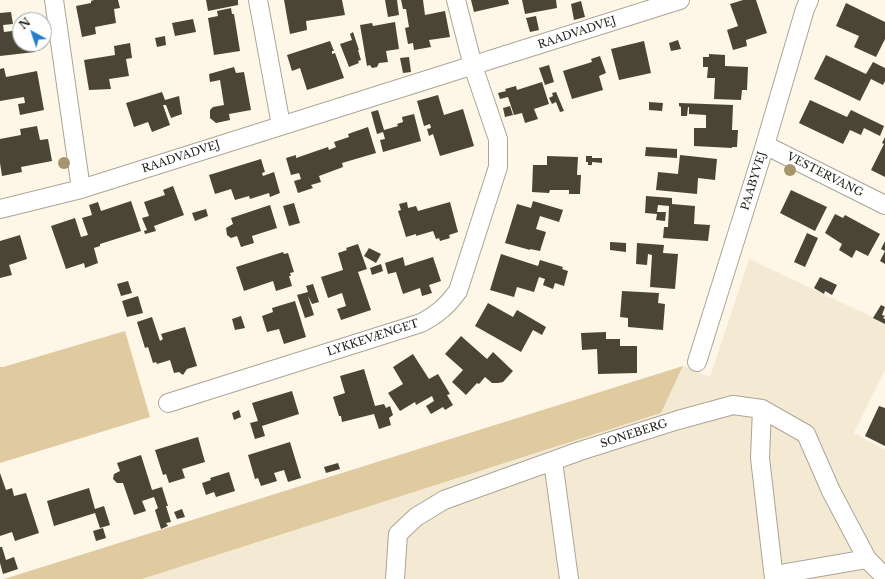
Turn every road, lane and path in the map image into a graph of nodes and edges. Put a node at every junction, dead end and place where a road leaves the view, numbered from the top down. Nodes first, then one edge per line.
1 (54, 0) edge
2 (258, 0) edge
3 (456, 0) edge
4 (680, 0) edge
5 (809, 0) edge
6 (473, 66) junction
7 (281, 125) junction
8 (765, 145) junction
9 (82, 189) junction
10 (885, 205) edge
11 (0, 209) edge
12 (697, 362) dead end
13 (168, 403) dead end
14 (762, 409) junction
15 (553, 461) junction
16 (867, 559) junction
17 (774, 577) edge
18 (395, 579) edge
19 (569, 579) edge
20 (884, 579) edge

1 - 9 street
2 - 7 street
3 - 6 street
4 - 6 street, RAADVADVEJ
5 - 8 street, PAABYVEJ
6 - 7 street, RAADVADVEJ
6 - 13 street, LYKKEVÆNGET
7 - 9 street, RAADVADVEJ
8 - 10 street, VESTERVANG
8 - 12 street, PAABYVEJ
9 - 11 street, RAADVADVEJ
14 - 15 street, SONEBERG
14 - 16 street
14 - 17 street
15 - 18 street, SONEBERG
15 - 19 street
16 - 17 street
16 - 20 street

